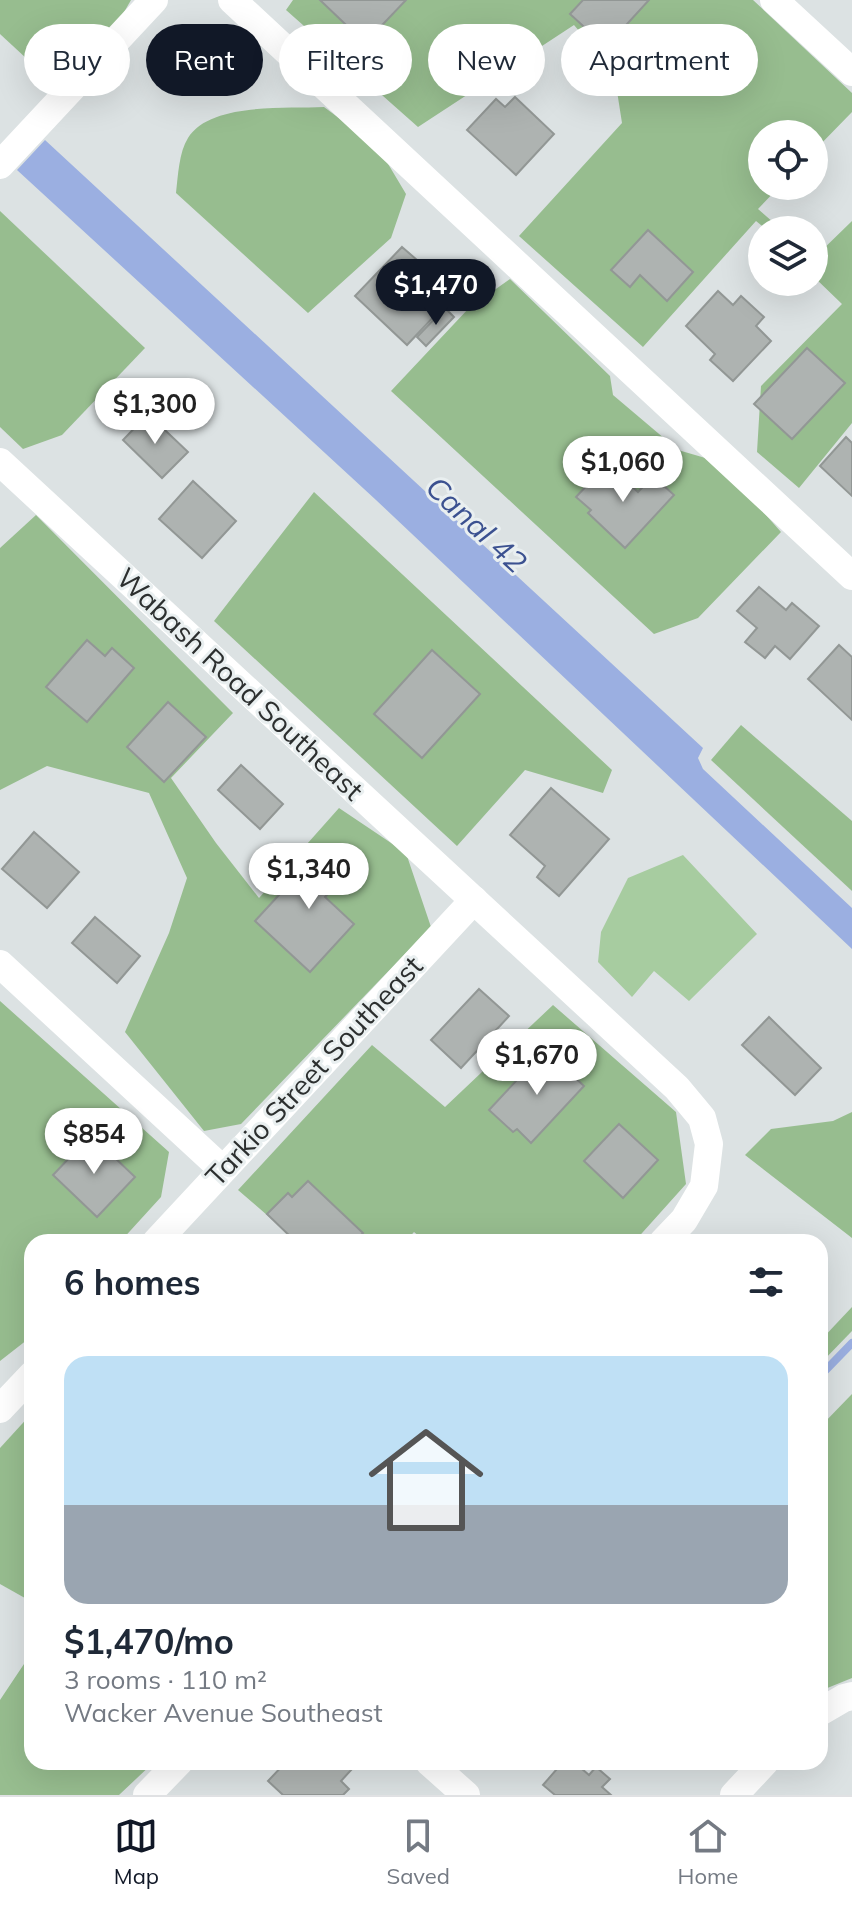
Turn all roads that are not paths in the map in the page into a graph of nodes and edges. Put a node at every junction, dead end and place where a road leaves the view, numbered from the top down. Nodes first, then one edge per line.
1 (154, 0) edge
2 (232, 0) edge
3 (774, 0) edge
4 (852, 72) edge
5 (0, 165) edge
6 (0, 462) edge
7 (852, 576) edge
8 (474, 900) junction
9 (0, 964) edge
10 (222, 1169) junction
11 (163, 1234) edge
12 (671, 1234) edge
13 (24, 1384) edge
14 (0, 1409) edge
15 (852, 1696) edge
16 (828, 1707) edge
17 (171, 1770) edge
18 (438, 1770) edge
19 (757, 1770) edge
20 (147, 1795) edge
21 (466, 1795) edge
22 (734, 1795) edge

1 - 5 street
2 - 7 street
3 - 4 street
6 - 8 street, Wabash Road Southeast
8 - 10 street, Tarkio Street Southeast
8 - 12 street, Wabash Road Southeast
9 - 10 street
10 - 11 street, Tarkio Street Southeast
13 - 14 street
15 - 16 street
17 - 20 street
18 - 21 street
19 - 22 street

